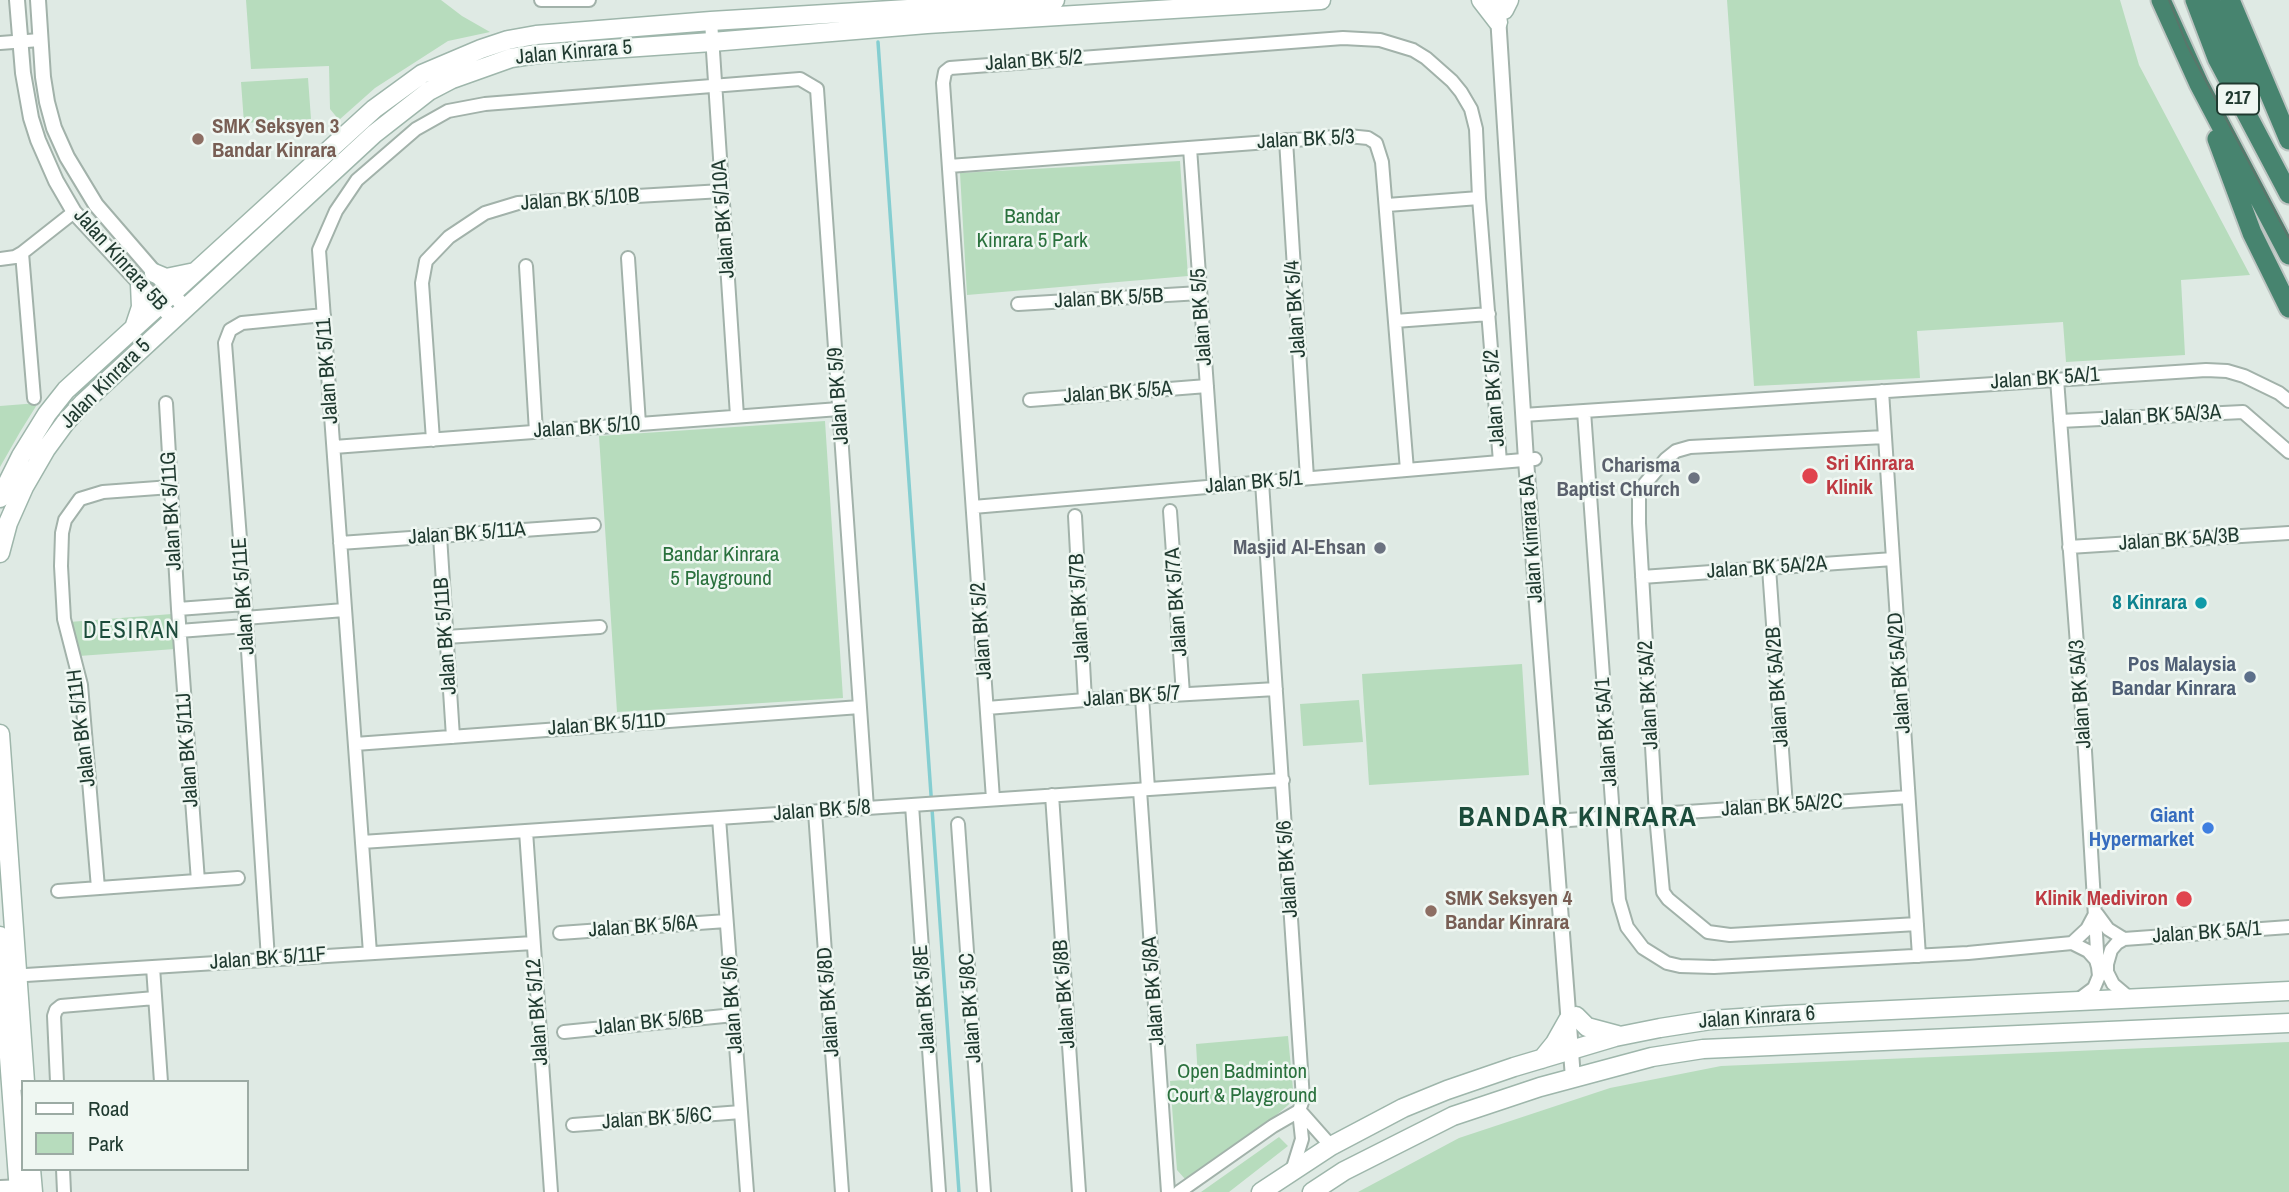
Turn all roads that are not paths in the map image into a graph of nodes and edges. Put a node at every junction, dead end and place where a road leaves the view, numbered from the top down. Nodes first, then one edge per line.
1 (17, 0) edge
2 (38, 0) edge
3 (541, 0) edge
4 (589, 0) edge
5 (1055, 0) edge
6 (1321, 0) edge
7 (1481, 0) edge
8 (2161, 0) edge
9 (2195, 0) edge
10 (2210, 0) edge
11 (2230, 0) edge
12 (1157, 5) edge
13 (1502, 6) edge
14 (926, 10) edge
15 (711, 21) junction
16 (40, 40) junction
17 (20, 42) junction
18 (712, 42) junction
19 (0, 43) edge
20 (715, 84) junction
21 (2199, 84) junction
22 (1286, 140) junction
23 (2289, 140) edge
24 (1190, 148) junction
25 (949, 166) junction
26 (2289, 180) edge
27 (722, 191) junction
28 (2289, 194) edge
29 (1479, 198) junction
30 (1387, 205) junction
31 (74, 212) junction
32 (22, 253) junction
33 (2289, 255) edge
34 (628, 258) dead end
35 (0, 259) edge
36 (526, 266) dead end
37 (198, 271) junction
38 (147, 279) junction
39 (1200, 293) junction
40 (1018, 304) dead end
41 (173, 307) junction
42 (2289, 308) edge
43 (1489, 314) junction
44 (324, 315) junction
45 (1395, 321) junction
46 (134, 328) junction
47 (2057, 379) junction
48 (1207, 386) junction
49 (1882, 391) junction
50 (34, 398) dead end
51 (1030, 400) dead end
52 (2289, 401) edge
53 (166, 403) dead end
54 (839, 409) junction
55 (1584, 411) junction
56 (1528, 415) junction
57 (737, 416) junction
58 (2060, 421) junction
59 (639, 424) junction
60 (536, 432) junction
61 (1885, 437) junction
62 (433, 440) junction
63 (334, 447) junction
64 (2289, 452) edge
65 (1530, 459) junction
66 (1500, 462) junction
67 (1407, 470) junction
68 (1307, 478) junction
69 (1262, 482) junction
70 (1214, 486) junction
71 (171, 487) junction
72 (0, 498) edge
73 (973, 507) junction
74 (1170, 511) dead end
75 (1075, 516) dead end
76 (594, 525) dead end
77 (2289, 533) edge
78 (440, 536) junction
79 (340, 543) junction
80 (2069, 547) junction
81 (0, 553) edge
82 (1893, 559) junction
83 (1769, 568) junction
84 (1642, 577) junction
85 (344, 610) junction
86 (245, 616) junction
87 (179, 620) junction
88 (600, 627) dead end
89 (446, 636) junction
90 (1276, 689) junction
91 (1183, 694) junction
92 (1142, 697) junction
93 (1085, 700) junction
94 (860, 707) junction
95 (987, 708) junction
96 (0, 734) edge
97 (453, 737) junction
98 (355, 744) junction
99 (1283, 780) junction
100 (1144, 789) junction
101 (1052, 795) junction
102 (1909, 797) junction
103 (993, 799) junction
104 (912, 805) junction
105 (1786, 806) junction
106 (867, 808) junction
107 (815, 812) junction
108 (1656, 815) junction
109 (1613, 816) junction
110 (719, 818) junction
111 (1558, 820) junction
112 (958, 824) dead end
113 (526, 831) junction
114 (362, 842) junction
115 (237, 878) dead end
116 (198, 881) junction
117 (98, 888) junction
118 (58, 891) dead end
119 (2095, 911) junction
120 (726, 921) junction
121 (1917, 923) junction
122 (2289, 927) edge
123 (560, 933) dead end
124 (0, 936) edge
125 (2124, 939) junction
126 (533, 943) junction
127 (2072, 943) junction
128 (370, 953) junction
129 (1919, 956) junction
130 (268, 960) junction
131 (153, 967) junction
132 (2098, 967) junction
133 (10, 976) junction
134 (2289, 991) edge
135 (155, 998) junction
136 (2136, 998) junction
137 (2078, 1000) junction
138 (734, 1015) junction
139 (1572, 1018) junction
140 (2289, 1023) edge
141 (564, 1032) dead end
142 (1621, 1036) junction
143 (1574, 1049) junction
144 (1542, 1059) junction
145 (1576, 1077) junction
146 (25, 1080) edge
147 (57, 1080) edge
148 (161, 1080) edge
149 (21, 1111) edge
150 (1299, 1111) junction
151 (741, 1112) junction
152 (573, 1125) dead end
153 (1331, 1146) junction
154 (63, 1171) edge
155 (1292, 1171) junction
156 (27, 1185) edge
157 (0, 1188) edge
158 (64, 1192) edge
159 (551, 1192) edge
160 (747, 1192) edge
161 (842, 1192) edge
162 (939, 1192) edge
163 (985, 1192) edge
164 (1079, 1192) edge
165 (1168, 1192) edge
166 (1179, 1192) edge
167 (1261, 1192) edge
168 (1312, 1192) edge

1 - 17 street, Jalan Kinrara 5B
2 - 16 street, Jalan Kinrara 5B
3 - 4 street
5 - 14 main road, Jalan Kinrara 5
6 - 12 main road, Jalan Kinrara 5
7 - 13 main road
8 - 21 highway, 217
9 - 28 highway, 217
10 - 26 highway
11 - 23 highway
12 - 14 main road, Jalan Kinrara 5
13 - 56 street, Jalan Kinrara 5A
14 - 15 main road, Jalan Kinrara 5
14 - 18 main road, Jalan Kinrara 5
15 - 18 street, Jalan BK 5/10A
15 - 37 main road, Jalan Kinrara 5
16 - 17 street
16 - 38 street, Jalan Kinrara 5B
17 - 19 street
17 - 31 street, Jalan Kinrara 5B
18 - 20 street, Jalan BK 5/10A
18 - 41 main road, Jalan Kinrara 5
20 - 27 street, Jalan BK 5/10A
20 - 44 street, Jalan BK 5/11
20 - 54 street, Jalan BK 5/9
21 - 33 highway, 217
21 - 42 highway
22 - 24 street, Jalan BK 5/3
22 - 30 street, Jalan BK 5/3
22 - 68 street, Jalan BK 5/4
24 - 25 street, Jalan BK 5/3
24 - 39 street, Jalan BK 5/5
25 - 29 street, Jalan BK 5/2
25 - 73 street, Jalan BK 5/2
27 - 57 street, Jalan BK 5/10A
27 - 62 street, Jalan BK 5/10B
29 - 30 street
29 - 43 street, Jalan BK 5/2
30 - 45 street, Jalan BK 5/3
31 - 32 street
31 - 38 street, Jalan Kinrara 5B
32 - 35 street
32 - 50 street
34 - 59 street
36 - 60 street
37 - 38 main road
37 - 41 main road, Jalan Kinrara 5
38 - 41 street, Jalan Kinrara 5B
38 - 46 main road
39 - 40 street, Jalan BK 5/5B
39 - 48 street, Jalan BK 5/5
41 - 46 main road, Jalan Kinrara 5
41 - 81 main road, Jalan Kinrara 5
43 - 45 street
43 - 66 street, Jalan BK 5/2
44 - 63 street, Jalan BK 5/11
44 - 86 street, Jalan BK 5/11E
45 - 67 street, Jalan BK 5/3
46 - 72 main road, Jalan Kinrara 5
47 - 49 street, Jalan BK 5A/1
47 - 52 street, Jalan BK 5A/1
47 - 58 street, Jalan BK 5A/3
48 - 51 street, Jalan BK 5/5A
48 - 70 street, Jalan BK 5/5
49 - 55 street, Jalan BK 5A/1
49 - 61 street, Jalan BK 5A/2D
53 - 71 street, Jalan BK 5/11G
54 - 57 street, Jalan BK 5/10
54 - 94 street, Jalan BK 5/9
55 - 56 street, Jalan BK 5A/1
55 - 109 street, Jalan BK 5A/1
56 - 65 street, Jalan Kinrara 5A
57 - 59 street, Jalan BK 5/10
58 - 64 street, Jalan BK 5A/3A
58 - 80 street, Jalan BK 5A/3
59 - 60 street, Jalan BK 5/10
60 - 62 street, Jalan BK 5/10
61 - 82 street, Jalan BK 5A/2D
61 - 84 street, Jalan BK 5A/2
62 - 63 street, Jalan BK 5/10
63 - 79 street, Jalan BK 5/11
65 - 66 street, Jalan BK 5/1
65 - 111 street, Jalan Kinrara 5A
66 - 67 street, Jalan BK 5/1
67 - 68 street, Jalan BK 5/1
68 - 69 street, Jalan BK 5/1
69 - 70 street, Jalan BK 5/1
69 - 90 street, Jalan BK 5/6
70 - 73 street, Jalan BK 5/1
71 - 87 street, Jalan BK 5/11G
71 - 117 street, Jalan BK 5/11H
73 - 95 street, Jalan BK 5/2
74 - 91 street, Jalan BK 5/7A
75 - 93 street, Jalan BK 5/7B
76 - 78 street, Jalan BK 5/11A
77 - 80 street, Jalan BK 5A/3B
78 - 79 street, Jalan BK 5/11A
78 - 89 street, Jalan BK 5/11B
79 - 85 street, Jalan BK 5/11
80 - 119 street, Jalan BK 5A/3
82 - 83 street, Jalan BK 5A/2A
82 - 102 street, Jalan BK 5A/2D
83 - 84 street, Jalan BK 5A/2A
83 - 105 street, Jalan BK 5A/2B
84 - 108 street, Jalan BK 5A/2
85 - 86 street
85 - 98 street, Jalan BK 5/11
86 - 87 street
86 - 87 street
86 - 130 street, Jalan BK 5/11E
87 - 116 street, Jalan BK 5/11J
88 - 89 street
89 - 97 street, Jalan BK 5/11B
90 - 91 street, Jalan BK 5/7
90 - 99 street, Jalan BK 5/6
91 - 92 street, Jalan BK 5/7
92 - 93 street, Jalan BK 5/7
92 - 100 street, Jalan BK 5/8A
93 - 95 street, Jalan BK 5/7
94 - 97 street, Jalan BK 5/11D
94 - 106 street, Jalan BK 5/9
95 - 103 street, Jalan BK 5/2
96 - 133 main road
97 - 98 street, Jalan BK 5/11D
98 - 114 street, Jalan BK 5/11
99 - 100 street, Jalan BK 5/8
99 - 150 street, Jalan BK 5/6
100 - 101 street, Jalan BK 5/8
100 - 165 street, Jalan BK 5/8A
101 - 103 street, Jalan BK 5/8
101 - 164 street, Jalan BK 5/8B
102 - 105 street, Jalan BK 5A/2C
102 - 121 street, Jalan BK 5A/2D
103 - 104 street, Jalan BK 5/8
104 - 106 street, Jalan BK 5/8
104 - 162 street, Jalan BK 5/8E
105 - 108 street, Jalan BK 5A/2C
106 - 107 street, Jalan BK 5/8
107 - 110 street, Jalan BK 5/8
107 - 161 street, Jalan BK 5/8D
108 - 109 street, Jalan BK 5A/2C
108 - 121 street, Jalan BK 5A/2
109 - 111 street, Jalan BK 5A/2C
109 - 129 street, Jalan BK 5A/1
110 - 113 street, Jalan BK 5/8
110 - 120 street, Jalan BK 5/6
111 - 139 street, Jalan Kinrara 5A
112 - 163 street, Jalan BK 5/8C
113 - 114 street, Jalan BK 5/8
113 - 126 street, Jalan BK 5/12
114 - 128 street, Jalan BK 5/11
115 - 116 street
116 - 117 street
117 - 118 street
119 - 125 street, Jalan BK 5A/1
119 - 127 street
119 - 132 street, Jalan BK 5A/3
120 - 123 street, Jalan BK 5/6A
120 - 138 street, Jalan BK 5/6
121 - 129 street, Jalan BK 5A/2D
122 - 125 street, Jalan BK 5A/1
124 - 133 main road
125 - 136 street, Jalan BK 5A/1
126 - 128 street, Jalan BK 5/11F
126 - 159 street, Jalan BK 5/12
127 - 129 street, Jalan BK 5A/1
127 - 132 street
128 - 130 street, Jalan BK 5/11F
130 - 131 street, Jalan BK 5/11F
131 - 133 street, Jalan BK 5/11F
131 - 135 street
132 - 137 street, Jalan BK 5A/3
133 - 146 main road
133 - 149 main road
134 - 136 main road, Jalan Kinrara 6
135 - 147 street
135 - 148 street
136 - 137 main road, Jalan Kinrara 6
137 - 142 main road, Jalan Kinrara 6
138 - 141 street, Jalan BK 5/6B
138 - 151 street, Jalan BK 5/6
139 - 142 main road
139 - 143 street, Jalan Kinrara 5A
139 - 144 main road
140 - 145 main road, Jalan Kinrara 6
142 - 143 main road, Jalan Kinrara 6
143 - 144 main road, Jalan Kinrara 6
143 - 145 street, Jalan Kinrara 5A
144 - 153 main road, Jalan Kinrara 6
145 - 168 main road, Jalan Kinrara 6
150 - 153 street
150 - 155 street, Jalan BK 5/6
150 - 166 street
151 - 152 street, Jalan BK 5/6C
151 - 160 street, Jalan BK 5/6
153 - 155 main road, Jalan Kinrara 6
154 - 158 street
155 - 167 main road, Jalan Kinrara 6
156 - 157 street

